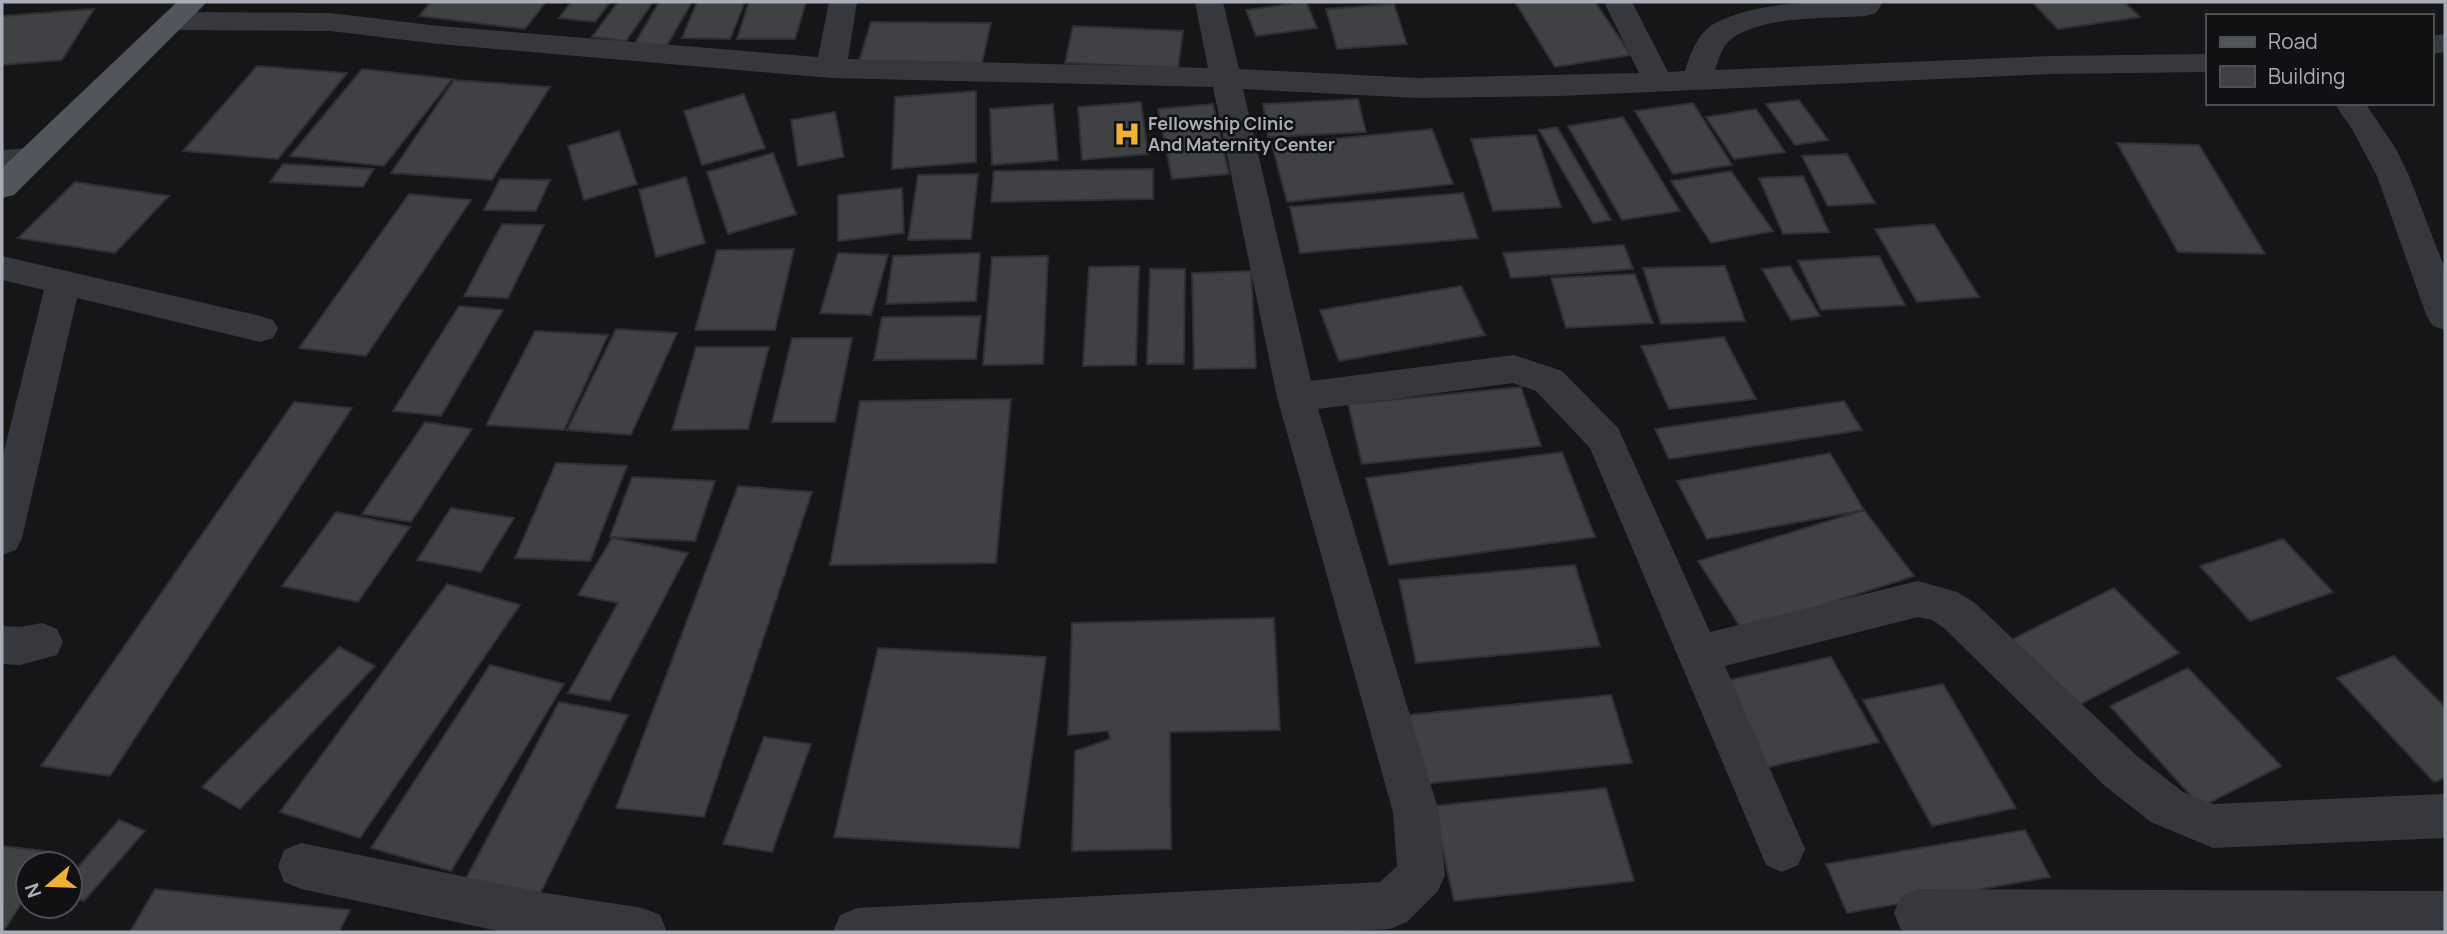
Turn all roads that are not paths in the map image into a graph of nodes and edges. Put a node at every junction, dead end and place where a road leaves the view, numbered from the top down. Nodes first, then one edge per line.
1 (364, 2) edge
2 (844, 2) edge
3 (1209, 2) edge
4 (1618, 2) edge
5 (1868, 2) edge
6 (1774, 8) edge
7 (181, 9) edge
8 (330, 22) junction
9 (2206, 63) edge
10 (831, 68) junction
11 (1227, 78) junction
12 (1697, 80) junction
13 (1658, 81) junction
14 (2352, 105) edge
15 (16, 160) edge
16 (2, 187) edge
17 (2, 268) edge
18 (64, 283) junction
19 (2445, 317) edge
20 (260, 329) dead end
21 (1296, 397) junction
22 (2, 538) edge
23 (1698, 654) junction
24 (2445, 816) edge
25 (1782, 849) dead end
26 (301, 866) dead end
27 (1918, 913) dead end
28 (2445, 915) edge
29 (643, 932) edge
30 (857, 932) edge

1 - 8 street
2 - 10 street
3 - 11 street
4 - 13 street
5 - 6 street
6 - 12 street
7 - 8 street
7 - 15 main road
8 - 10 street
9 - 12 street
10 - 11 street
11 - 13 street
11 - 21 street
12 - 13 street
14 - 19 street
15 - 16 main road
17 - 18 street
18 - 20 street
18 - 22 street
21 - 23 street
21 - 30 street
23 - 24 street
23 - 25 street
26 - 29 street
27 - 28 street

